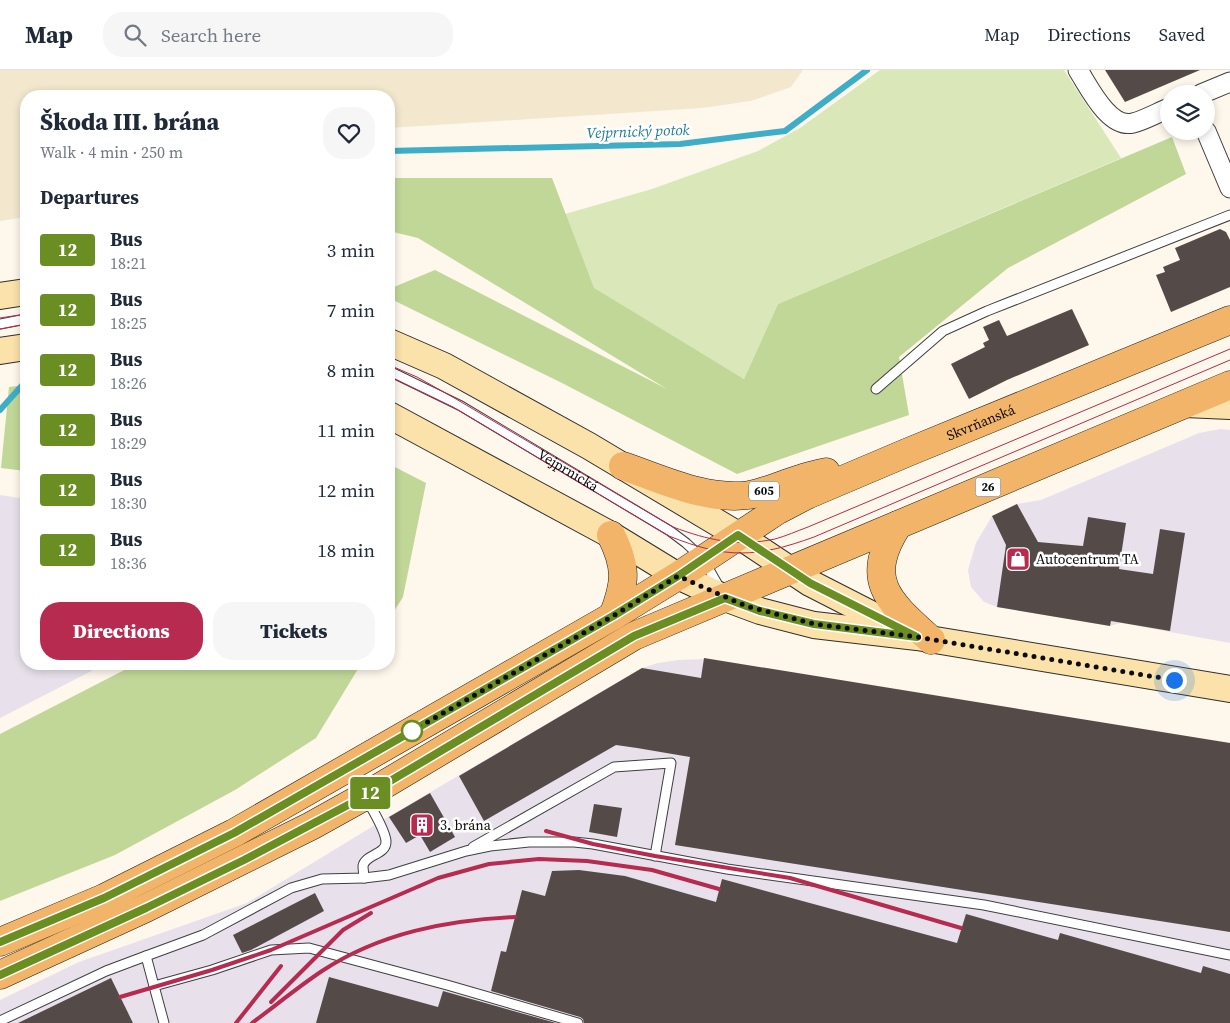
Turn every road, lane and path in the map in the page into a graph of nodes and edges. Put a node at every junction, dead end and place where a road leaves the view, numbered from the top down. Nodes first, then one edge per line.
1 (1078, 70) edge
2 (1230, 82) edge
3 (1215, 88) edge
4 (1160, 112) edge
5 (1210, 140) edge
6 (1230, 188) edge
7 (1230, 215) edge
8 (20, 293) edge
9 (0, 296) edge
10 (20, 320) edge
11 (1230, 320) edge
12 (0, 324) edge
13 (395, 345) edge
14 (395, 374) edge
15 (1230, 385) edge
16 (876, 389) dead end
17 (1185, 404) junction
18 (1230, 406) edge
19 (395, 418) edge
20 (906, 452) junction
21 (622, 466) junction
22 (898, 525) junction
23 (611, 535) junction
24 (738, 535) junction
25 (703, 559) junction
26 (791, 570) junction
27 (678, 576) junction
28 (725, 598) junction
29 (613, 616) junction
30 (924, 638) junction
31 (1230, 688) edge
32 (365, 796) junction
33 (466, 851) junction
34 (655, 856) junction
35 (364, 878) junction
36 (0, 942) edge
37 (1230, 955) edge
38 (146, 956) junction
39 (0, 975) edge
40 (154, 986) junction
41 (0, 1021) edge
42 (164, 1023) edge
43 (578, 1023) edge

1 - 4 street
2 - 3 street
5 - 6 street
7 - 16 lane
8 - 9 main road
10 - 12 lane
11 - 20 main road, Skvrňanská
13 - 21 main road
14 - 25 lane, Vejprnická
15 - 17 main road, 26
17 - 18 main road
17 - 22 main road, 26
19 - 23 main road
20 - 21 main road, 605
20 - 24 main road, Skvrňanská
21 - 24 main road
22 - 26 main road, 26
22 - 30 main road
23 - 27 main road
23 - 29 main road
24 - 25 main road, Skvrňanská
24 - 26 main road
25 - 27 main road, Skvrňanská
25 - 28 lane, Vejprnická
26 - 28 main road, 26
26 - 30 main road
27 - 28 main road
27 - 29 main road, Skvrňanská
28 - 30 main road
28 - 32 main road, 26
29 - 36 main road, Skvrňanská
30 - 31 main road
32 - 35 lane
32 - 39 main road, 26
33 - 34 lane
33 - 34 lane
33 - 35 lane
34 - 37 lane
35 - 38 lane
38 - 40 lane
38 - 41 lane
40 - 42 lane
40 - 43 lane

